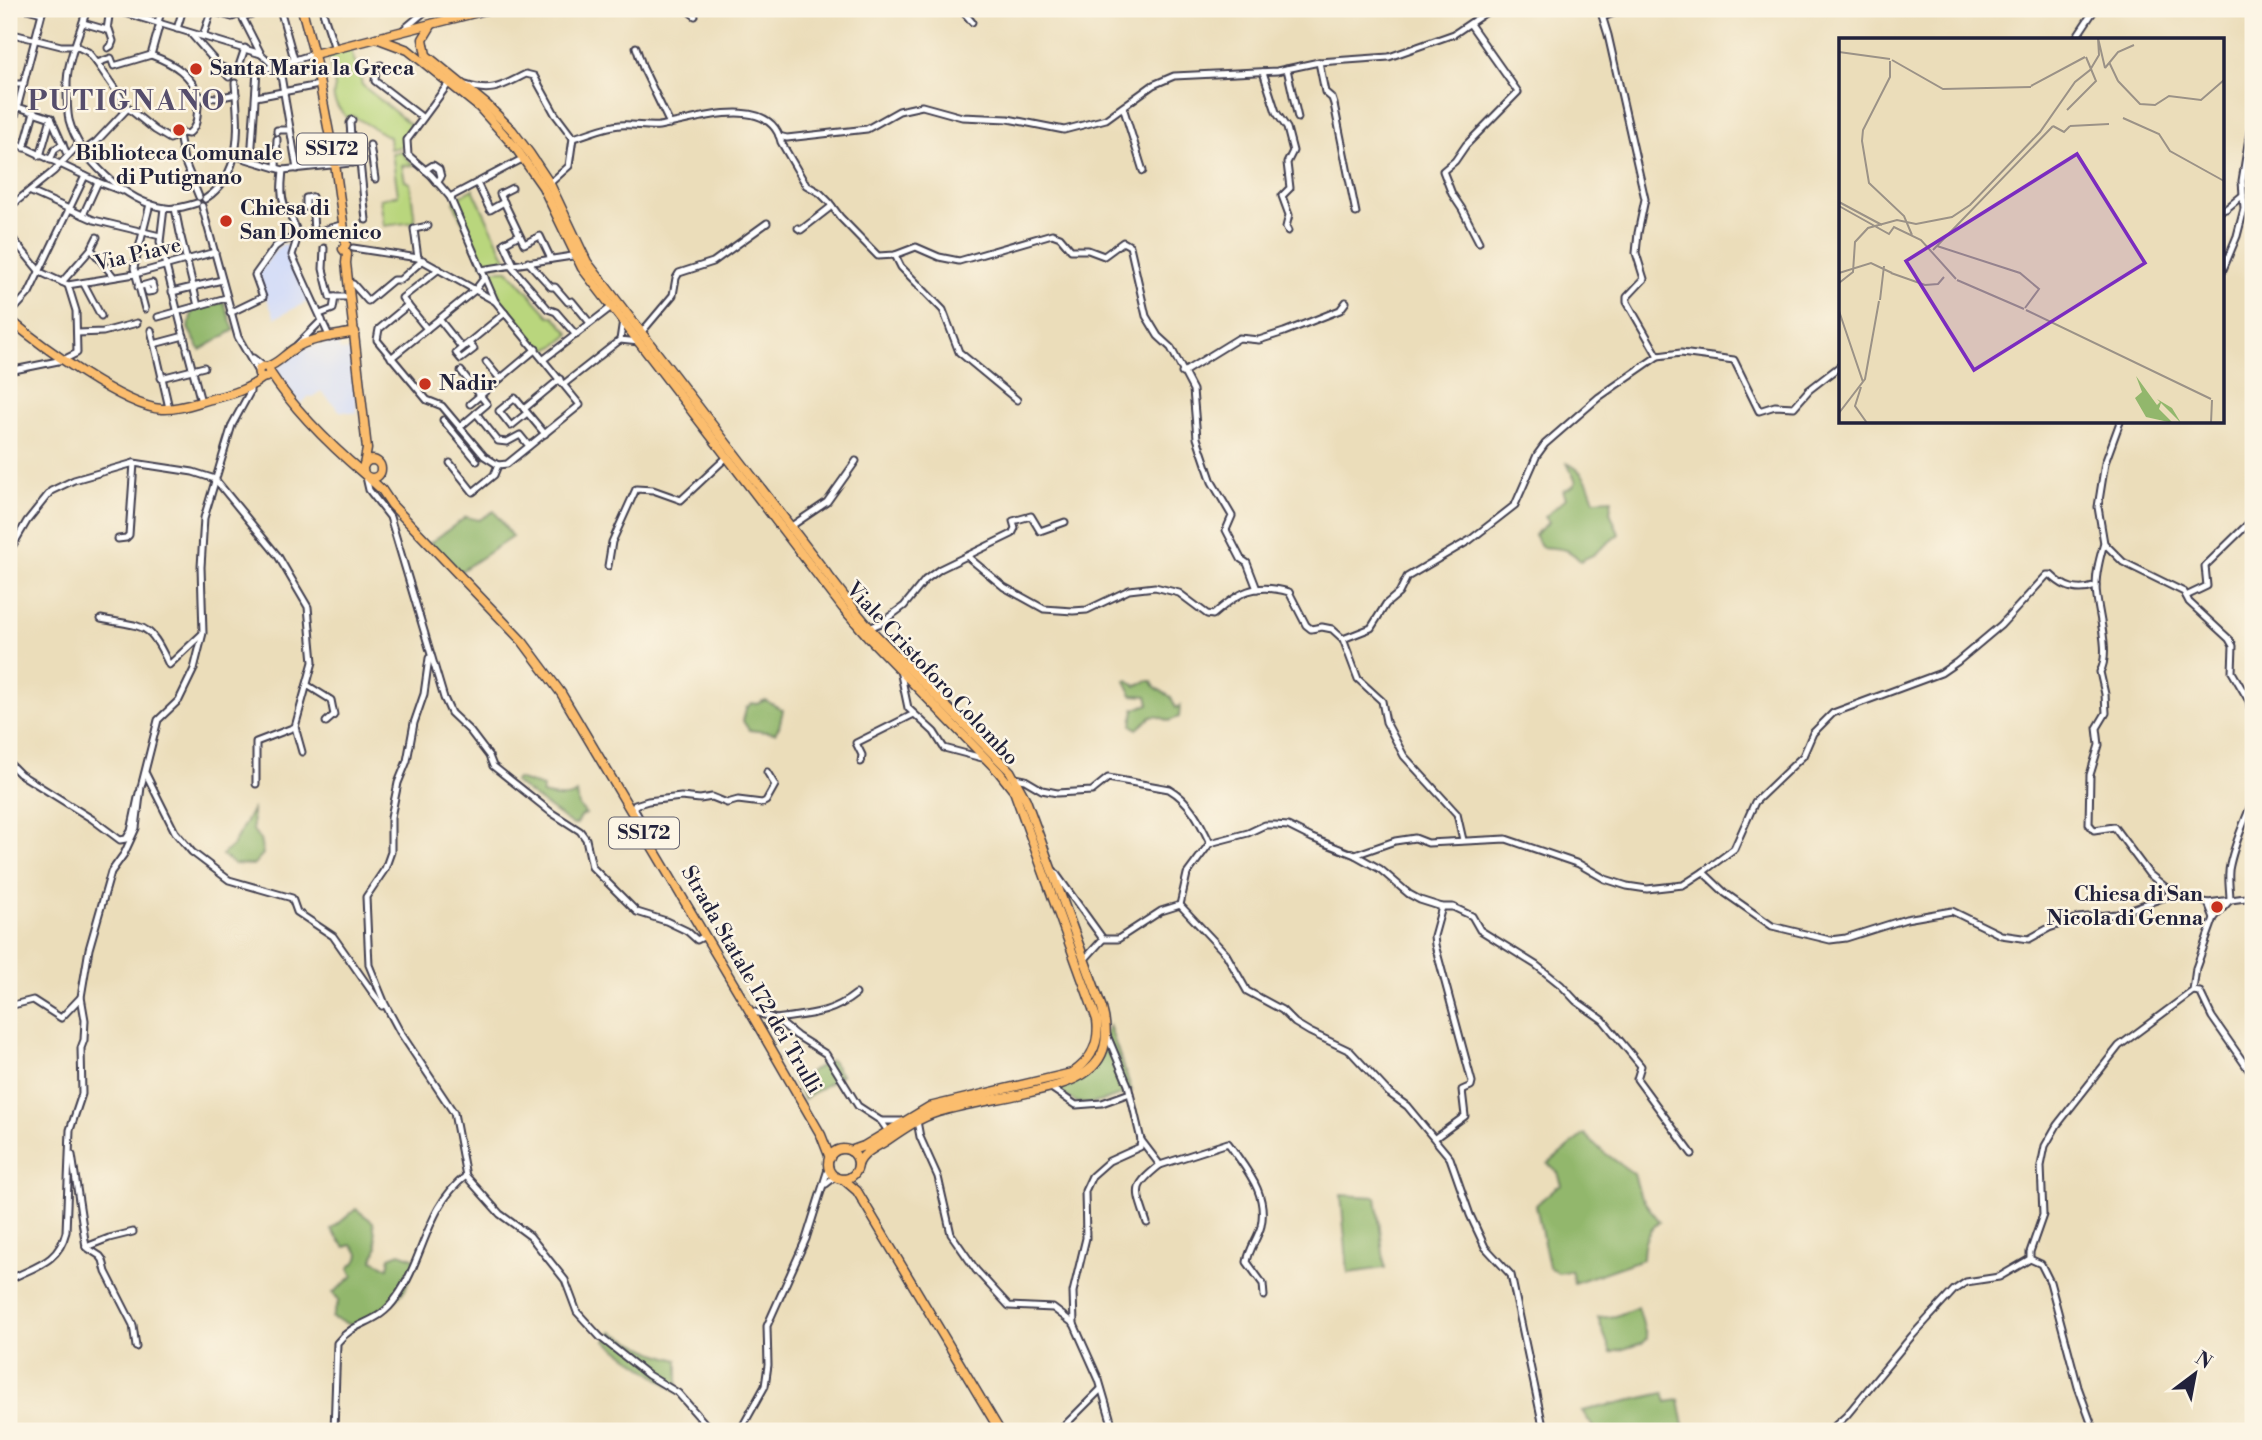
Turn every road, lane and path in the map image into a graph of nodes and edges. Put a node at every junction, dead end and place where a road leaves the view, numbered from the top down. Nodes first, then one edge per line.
1 (27, 9) edge
2 (87, 9) edge
3 (111, 9) edge
4 (162, 9) edge
5 (183, 9) edge
6 (269, 9) edge
7 (280, 9) edge
8 (302, 9) edge
9 (322, 9) edge
10 (428, 9) edge
11 (490, 9) edge
12 (686, 9) edge
13 (961, 9) edge
14 (1491, 9) edge
15 (1600, 9) edge
16 (1625, 9) edge
17 (2095, 9) edge
18 (123, 10) edge
19 (211, 10) edge
20 (42, 11) edge
21 (240, 13) edge
22 (695, 16) dead end
23 (1603, 17) junction
24 (418, 18) junction
25 (156, 21) junction
26 (972, 22) dead end
27 (83, 23) junction
28 (432, 24) junction
29 (1470, 24) junction
30 (419, 27) junction
31 (149, 28) dead end
32 (106, 29) junction
33 (177, 29) junction
34 (9, 33) edge
35 (399, 33) junction
36 (192, 35) junction
37 (203, 36) junction
38 (2077, 36) dead end
39 (376, 38) junction
40 (36, 39) junction
41 (422, 39) junction
42 (61, 46) junction
43 (76, 46) junction
44 (636, 47) dead end
45 (108, 48) dead end
46 (245, 48) junction
47 (335, 49) junction
48 (261, 54) junction
49 (314, 54) junction
50 (73, 55) junction
51 (151, 55) junction
52 (423, 57) junction
53 (294, 59) junction
54 (1319, 62) junction
55 (97, 63) junction
56 (276, 64) junction
57 (381, 65) dead end
58 (1287, 69) junction
59 (257, 70) junction
60 (1263, 72) junction
61 (235, 76) junction
62 (449, 83) junction
63 (460, 83) junction
64 (9, 84) edge
65 (24, 84) junction
66 (320, 85) junction
67 (492, 90) junction
68 (284, 92) junction
69 (236, 94) junction
70 (200, 97) junction
71 (256, 97) junction
72 (486, 104) junction
73 (18, 107) junction
74 (1123, 107) junction
75 (128, 108) junction
76 (34, 113) junction
77 (2253, 113) edge
78 (51, 118) junction
79 (423, 118) junction
80 (1298, 118) dead end
81 (352, 120) dead end
82 (498, 121) junction
83 (670, 124) junction
84 (290, 130) junction
85 (179, 135) junction
86 (779, 136) junction
87 (573, 138) junction
88 (9, 139) edge
89 (63, 144) junction
90 (79, 144) junction
91 (370, 145) dead end
92 (24, 148) junction
93 (83, 151) junction
94 (66, 152) dead end
95 (40, 156) junction
96 (236, 156) junction
97 (523, 158) junction
98 (372, 159) junction
99 (50, 160) junction
100 (251, 160) junction
101 (62, 164) junction
102 (334, 164) junction
103 (358, 164) junction
104 (276, 167) junction
105 (373, 167) junction
106 (297, 169) junction
107 (283, 170) junction
108 (425, 170) junction
109 (1143, 171) dead end
110 (85, 176) junction
111 (375, 179) dead end
112 (98, 182) junction
113 (438, 183) junction
114 (477, 183) junction
115 (547, 185) junction
116 (512, 188) dead end
117 (31, 192) junction
118 (125, 192) junction
119 (2243, 195) junction
120 (450, 197) junction
121 (201, 201) junction
122 (10, 202) edge
123 (503, 202) junction
124 (150, 204) junction
125 (832, 206) junction
126 (164, 208) junction
127 (175, 208) junction
128 (312, 208) dead end
129 (69, 209) junction
130 (2224, 210) edge
131 (1356, 213) dead end
132 (9, 214) edge
133 (83, 215) junction
134 (366, 220) dead end
135 (767, 223) dead end
136 (341, 225) junction
137 (428, 226) dead end
138 (798, 228) dead end
139 (1288, 231) dead end
140 (314, 232) junction
141 (9, 234) edge
142 (142, 234) junction
143 (519, 235) junction
144 (160, 236) junction
145 (298, 236) junction
146 (97, 237) dead end
147 (1479, 242) dead end
148 (324, 248) dead end
149 (91, 249) junction
150 (349, 249) junction
151 (215, 252) junction
152 (578, 255) junction
153 (895, 255) junction
154 (420, 259) junction
155 (551, 259) junction
156 (187, 260) junction
157 (528, 262) junction
158 (512, 265) junction
159 (166, 266) junction
160 (2224, 267) edge
161 (439, 269) junction
162 (481, 270) junction
163 (40, 272) junction
164 (135, 274) junction
165 (114, 277) junction
166 (485, 277) junction
167 (222, 279) junction
168 (348, 283) junction
169 (65, 284) junction
170 (84, 284) junction
171 (146, 285) dead end
172 (138, 287) junction
173 (193, 287) junction
174 (475, 290) junction
175 (172, 292) junction
176 (335, 297) junction
177 (350, 297) junction
178 (226, 298) junction
179 (495, 301) junction
180 (1346, 302) dead end
181 (614, 304) junction
182 (408, 305) junction
183 (198, 306) junction
184 (145, 309) dead end
185 (177, 312) junction
186 (230, 313) junction
187 (505, 313) junction
188 (101, 316) dead end
189 (9, 317) edge
190 (158, 317) dead end
191 (321, 317) junction
192 (439, 319) junction
193 (623, 320) junction
194 (137, 323) dead end
195 (590, 323) junction
196 (427, 329) junction
197 (151, 330) dead end
198 (355, 332) junction
199 (77, 333) junction
200 (576, 335) junction
201 (184, 336) junction
202 (330, 338) junction
203 (640, 338) junction
204 (620, 340) junction
205 (469, 343) junction
206 (154, 344) junction
207 (295, 348) junction
208 (462, 348) junction
209 (536, 349) junction
210 (1658, 356) junction
211 (391, 358) junction
212 (544, 359) junction
213 (62, 360) junction
214 (486, 362) dead end
215 (204, 367) dead end
216 (1839, 367) edge
217 (192, 369) junction
218 (9, 371) edge
219 (461, 371) dead end
220 (264, 372) junction
221 (1182, 373) junction
222 (162, 378) junction
223 (500, 379) junction
224 (562, 381) junction
225 (252, 386) junction
226 (481, 395) junction
227 (1017, 400) dead end
228 (201, 402) junction
229 (470, 404) dead end
230 (169, 408) junction
231 (526, 411) junction
232 (476, 413) junction
233 (443, 420) dead end
234 (2119, 424) edge
235 (460, 427) junction
236 (711, 429) junction
237 (545, 434) junction
238 (475, 445) junction
239 (529, 446) junction
240 (468, 450) junction
241 (345, 457) junction
242 (727, 457) junction
243 (477, 461) dead end
244 (856, 461) dead end
245 (366, 462) junction
246 (134, 463) junction
247 (450, 463) dead end
248 (498, 465) junction
249 (372, 477) junction
250 (215, 481) junction
251 (373, 494) junction
252 (392, 505) junction
253 (2253, 519) edge
254 (1065, 522) dead end
255 (790, 527) junction
256 (118, 540) dead end
257 (2104, 543) junction
258 (9, 552) edge
259 (968, 557) junction
260 (608, 566) dead end
261 (2096, 586) junction
262 (1257, 589) junction
263 (2186, 596) junction
264 (100, 619) dead end
265 (866, 630) junction
266 (202, 633) junction
267 (1343, 639) junction
268 (429, 654) junction
269 (900, 670) junction
270 (307, 685) junction
271 (914, 714) junction
272 (326, 722) dead end
273 (2253, 724) edge
274 (295, 727) junction
275 (302, 752) dead end
276 (987, 759) junction
277 (861, 762) dead end
278 (9, 763) edge
279 (767, 772) dead end
280 (146, 774) junction
281 (1011, 780) junction
282 (256, 784) dead end
283 (141, 787) junction
284 (2253, 800) edge
285 (639, 826) junction
286 (1463, 840) junction
287 (1210, 843) junction
288 (1355, 855) junction
289 (1050, 864) junction
290 (1703, 872) junction
291 (2174, 894) junction
292 (2253, 897) edge
293 (2230, 900) junction
294 (2208, 903) junction
295 (1180, 905) junction
296 (1442, 907) junction
297 (2214, 918) junction
298 (705, 936) junction
299 (1103, 939) junction
300 (1085, 959) junction
301 (2193, 991) junction
302 (856, 994) dead end
303 (81, 997) junction
304 (9, 1006) edge
305 (749, 1010) junction
306 (776, 1019) junction
307 (396, 1026) junction
308 (1106, 1032) junction
309 (2253, 1076) edge
310 (1051, 1088) junction
311 (1130, 1093) junction
312 (881, 1121) junction
313 (902, 1121) junction
314 (916, 1121) junction
315 (888, 1130) junction
316 (821, 1135) junction
317 (1435, 1138) junction
318 (1141, 1140) junction
319 (70, 1142) junction
320 (846, 1150) junction
321 (1692, 1154) dead end
322 (829, 1162) junction
323 (1160, 1165) junction
324 (857, 1168) junction
325 (466, 1176) junction
326 (839, 1178) junction
327 (824, 1186) junction
328 (857, 1191) junction
329 (1147, 1223) dead end
330 (132, 1232) dead end
331 (86, 1247) junction
332 (2030, 1259) junction
333 (9, 1280) edge
334 (1264, 1296) dead end
335 (1074, 1324) junction
336 (136, 1346) dead end
337 (1101, 1389) junction
338 (334, 1431) edge
339 (719, 1431) edge
340 (740, 1431) edge
341 (1000, 1431) edge
342 (1059, 1431) edge
343 (1114, 1431) edge
344 (1544, 1431) edge
345 (1829, 1431) edge
346 (2094, 1431) edge

1 - 20 street
2 - 27 street
3 - 18 street
3 - 32 street
4 - 25 street
5 - 33 street
6 - 21 street
7 - 53 street
8 - 49 main road
9 - 47 street
10 - 24 street
11 - 28 main road
12 - 22 street
13 - 26 street
14 - 29 street
15 - 23 street
16 - 23 street
17 - 38 street
18 - 25 street
19 - 21 street
19 - 37 street
20 - 40 street
21 - 48 street
23 - 210 street
24 - 30 street
24 - 35 street
25 - 31 street
25 - 33 street
25 - 51 street
27 - 32 street
27 - 43 street
28 - 30 main road
28 - 41 main road
29 - 54 street
29 - 147 street
30 - 35 main road
30 - 41 main road
32 - 45 street
33 - 36 street
34 - 40 street
35 - 39 main road
36 - 37 street
36 - 61 street
37 - 46 street
39 - 47 main road
39 - 52 main road, Viale Cristoforo Colombo
40 - 42 street
40 - 65 street
41 - 52 main road
42 - 43 street
42 - 50 street
43 - 50 street
43 - 55 street
44 - 83 street
46 - 48 street
46 - 61 street
47 - 49 main road
48 - 56 street
49 - 53 street
49 - 66 main road, SS172
50 - 90 street
51 - 55 street
51 - 70 street
52 - 62 main road, Viale Cristoforo Colombo
52 - 63 main road, Viale Cristoforo Colombo
53 - 56 street
54 - 58 street
54 - 131 street
55 - 75 street
56 - 59 street
56 - 68 street
57 - 79 street
58 - 60 street
58 - 80 street
59 - 61 street
59 - 71 street
60 - 74 street
60 - 139 street
61 - 69 street
62 - 79 street
62 - 82 main road, Viale Cristoforo Colombo
63 - 67 street
63 - 72 main road, Viale Cristoforo Colombo
64 - 65 street
65 - 73 street
66 - 68 street
66 - 102 main road, SS172
67 - 72 street
67 - 87 street
68 - 71 street
68 - 84 street
69 - 70 street
69 - 96 street
70 - 85 street
71 - 100 street
72 - 82 main road, Viale Cristoforo Colombo
73 - 76 street
73 - 88 street
74 - 86 street
74 - 109 street
75 - 85 street
75 - 93 street
76 - 78 street
76 - 92 street
77 - 119 street
78 - 89 street
78 - 95 street
79 - 108 street
81 - 103 street
82 - 97 main road, Viale Cristoforo Colombo
82 - 115 main road, Viale Cristoforo Colombo
83 - 86 street
83 - 87 street
84 - 104 street
84 - 106 street
85 - 121 street
86 - 125 street
87 - 115 street
88 - 92 street
89 - 94 street
89 - 99 street
90 - 93 street
90 - 101 street
91 - 98 street
92 - 95 street
93 - 118 street
95 - 99 street
96 - 100 street
96 - 121 street
97 - 114 street
97 - 115 main road, Viale Cristoforo Colombo
98 - 103 street
98 - 105 street
99 - 101 street
100 - 104 street
101 - 110 street
101 - 117 street
102 - 103 street
102 - 106 street
102 - 136 main road, SS172
103 - 105 street
103 - 134 street
104 - 107 street
105 - 111 street
106 - 107 street
107 - 145 street
108 - 113 street
108 - 113 street
110 - 112 street
110 - 129 street
112 - 118 street
112 - 133 street
113 - 120 street
114 - 120 street
114 - 123 street
115 - 152 main road, Viale Cristoforo Colombo
116 - 123 street
117 - 122 street
117 - 129 street
118 - 124 street
119 - 130 street
119 - 160 street
120 - 162 street
121 - 127 street
121 - 151 street
122 - 132 street
123 - 143 street
124 - 126 street
124 - 142 street
125 - 138 street
125 - 153 street
126 - 127 street
126 - 144 street
127 - 156 street
128 - 140 street
129 - 133 street
129 - 163 street
133 - 142 street
135 - 203 street
136 - 140 street
136 - 150 main road, SS172
137 - 154 street
140 - 145 street
141 - 163 street
142 - 144 street
142 - 164 street
143 - 155 street
143 - 158 street
144 - 159 street
145 - 186 street
145 - 191 street
146 - 149 street
148 - 176 street
149 - 165 street
149 - 169 street
150 - 154 street
150 - 168 main road, SS172
151 - 156 street, Via Piave
151 - 167 street
152 - 155 street
152 - 181 main road, Viale Cristoforo Colombo
153 - 221 street
153 - 227 street
154 - 161 street
154 - 168 street
155 - 157 street
156 - 159 street, Via Piave
156 - 173 street
157 - 158 street
157 - 195 street
158 - 162 street
158 - 200 street
159 - 164 street, Via Piave
159 - 175 street
161 - 174 street
161 - 182 street
162 - 166 street
163 - 169 street
163 - 189 street
164 - 165 street, Via Piave
164 - 172 street
165 - 170 street, Via Piave
166 - 174 street
166 - 179 street
167 - 173 street
167 - 178 street
168 - 177 main road, SS172
169 - 170 street, Via Piave
169 - 199 street
170 - 188 street
171 - 172 street
172 - 184 street
173 - 175 street
173 - 183 street
174 - 179 street
174 - 192 street
175 - 185 street
176 - 177 street
176 - 191 street
177 - 198 main road, SS172
178 - 183 street
178 - 186 street
179 - 187 street
180 - 221 street
181 - 193 main road, Viale Cristoforo Colombo
181 - 195 street
181 - 203 main road, Viale Cristoforo Colombo
182 - 196 street
182 - 211 street
183 - 185 street
185 - 190 street
185 - 201 street
186 - 220 street
187 - 205 street
187 - 209 street
189 - 213 main road
191 - 202 street
191 - 207 street
192 - 196 street
192 - 208 street
193 - 203 main road, Viale Cristoforo Colombo
193 - 204 street
194 - 199 street
195 - 200 street
196 - 211 street
197 - 206 street
198 - 202 main road
198 - 245 main road, SS172
199 - 213 street
200 - 212 street
201 - 206 street
201 - 217 street
202 - 207 main road
203 - 204 street
203 - 236 main road, Viale Cristoforo Colombo
204 - 224 street
205 - 208 street
205 - 208 street
206 - 222 street
207 - 220 main road
209 - 212 street
209 - 223 street
210 - 216 street
210 - 267 street
211 - 235 street
212 - 224 street
213 - 218 street
213 - 230 main road
214 - 223 street
215 - 217 street
217 - 222 street
217 - 228 street
219 - 226 street
220 - 225 main road
220 - 241 main road
221 - 262 street
222 - 230 street
223 - 226 street
224 - 231 street
224 - 237 street
225 - 228 main road
225 - 250 street
226 - 229 street
226 - 232 street
228 - 230 main road
231 - 231 street
231 - 237 street
232 - 235 street
232 - 239 street
233 - 240 street
234 - 257 street
235 - 238 street
236 - 242 main road, Viale Cristoforo Colombo
236 - 255 main road, Viale Cristoforo Colombo
237 - 239 street
238 - 240 street
238 - 248 street
239 - 248 street
240 - 243 street
241 - 245 main road
241 - 249 main road
242 - 260 street
242 - 265 main road, Viale Cristoforo Colombo
244 - 255 street
245 - 249 main road
245 - 249 main road
246 - 250 street
246 - 256 street
246 - 258 street
247 - 248 street
249 - 251 street
249 - 251 street
249 - 252 main road
249 - 252 main road, Strada Statale 172 dei Trulli / SS172
250 - 266 street
250 - 270 street
251 - 268 street
252 - 285 main road, Strada Statale 172 dei Trulli / SS172
253 - 263 street
254 - 259 street
255 - 265 main road, Viale Cristoforo Colombo
257 - 261 street
257 - 263 street
259 - 262 street
259 - 265 street
261 - 290 street
261 - 291 street
262 - 267 street
263 - 273 street
264 - 266 street
265 - 269 main road, Viale Cristoforo Colombo
265 - 281 main road, Viale Cristoforo Colombo
266 - 280 street
267 - 286 street
268 - 298 street
268 - 307 street
269 - 271 street
269 - 276 main road, Viale Cristoforo Colombo
270 - 272 street
270 - 274 street
271 - 276 street
271 - 277 street
274 - 275 street
274 - 282 street
276 - 281 main road, Viale Cristoforo Colombo
278 - 283 street
279 - 285 street
280 - 283 street
280 - 307 street
281 - 287 street
281 - 289 main road, Viale Cristoforo Colombo
281 - 313 main road, Viale Cristoforo Colombo
283 - 303 street
284 - 293 street
285 - 298 main road, Strada Statale 172 dei Trulli / SS172
286 - 288 street
286 - 290 street
287 - 288 street
287 - 295 street
288 - 296 street
289 - 299 street
289 - 300 main road, Viale Cristoforo Colombo
290 - 291 street
291 - 294 street
292 - 293 street
293 - 294 street
293 - 297 street
294 - 297 street
295 - 299 street
295 - 317 street
296 - 317 street
296 - 321 street
297 - 301 street
298 - 305 main road, Strada Statale 172 dei Trulli / SS172
299 - 300 street
300 - 308 main road, Viale Cristoforo Colombo
301 - 309 street
301 - 332 street
302 - 306 street
303 - 304 street
303 - 319 street
305 - 306 street
305 - 316 main road, Strada Statale 172 dei Trulli / SS172
306 - 312 street
307 - 325 street
308 - 310 main road
308 - 311 street
310 - 311 street
310 - 314 main road
311 - 318 street
312 - 313 street
312 - 315 street
313 - 315 main road, Viale Cristoforo Colombo
314 - 324 main road
314 - 335 street
315 - 320 main road, Viale Cristoforo Colombo
316 - 320 main road, Strada Statale 172 dei Trulli / SS172
316 - 322 main road, Strada Statale 172 dei Trulli / SS172
317 - 344 street
318 - 323 street
318 - 335 street
319 - 331 street
319 - 333 street
320 - 322 main road
320 - 324 main road
322 - 326 main road
322 - 327 street
323 - 329 street
323 - 334 street
324 - 326 main road
324 - 328 main road
325 - 338 street
325 - 339 street
326 - 327 street
326 - 328 main road
327 - 340 street
328 - 341 main road
330 - 331 street
331 - 336 street
332 - 345 street
332 - 346 street
335 - 337 street
337 - 342 street
337 - 343 street

